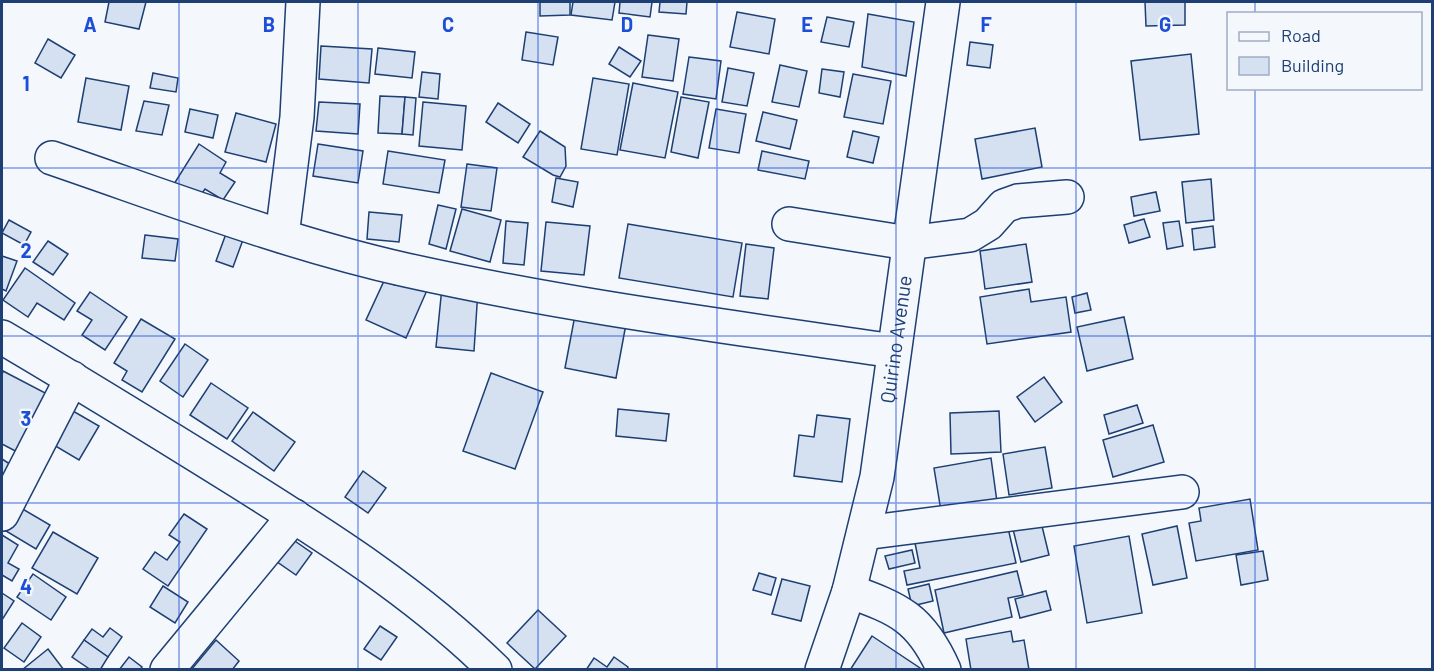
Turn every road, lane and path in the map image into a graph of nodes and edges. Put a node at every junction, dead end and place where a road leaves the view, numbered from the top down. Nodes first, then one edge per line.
1 (303, 2) edge
2 (943, 2) edge
3 (52, 158) dead end
4 (1067, 197) dead end
5 (789, 224) dead end
6 (282, 236) junction
7 (908, 243) junction
8 (2, 337) edge
9 (894, 351) junction
10 (72, 378) junction
11 (1182, 492) dead end
12 (2, 514) edge
13 (294, 516) junction
14 (864, 533) junction
15 (849, 591) junction
16 (167, 669) edge
17 (495, 669) edge
18 (822, 669) edge
19 (944, 669) edge

1 - 6 street
2 - 7 street, Quirino Avenue
3 - 6 street
4 - 7 street
5 - 7 street
6 - 9 street
7 - 9 street, Quirino Avenue
8 - 10 street
9 - 14 street, Quirino Avenue
10 - 12 street
10 - 13 street
11 - 14 street
13 - 16 street
13 - 17 street
14 - 15 street, Quirino Avenue
15 - 18 street, Quirino Avenue
15 - 19 street

